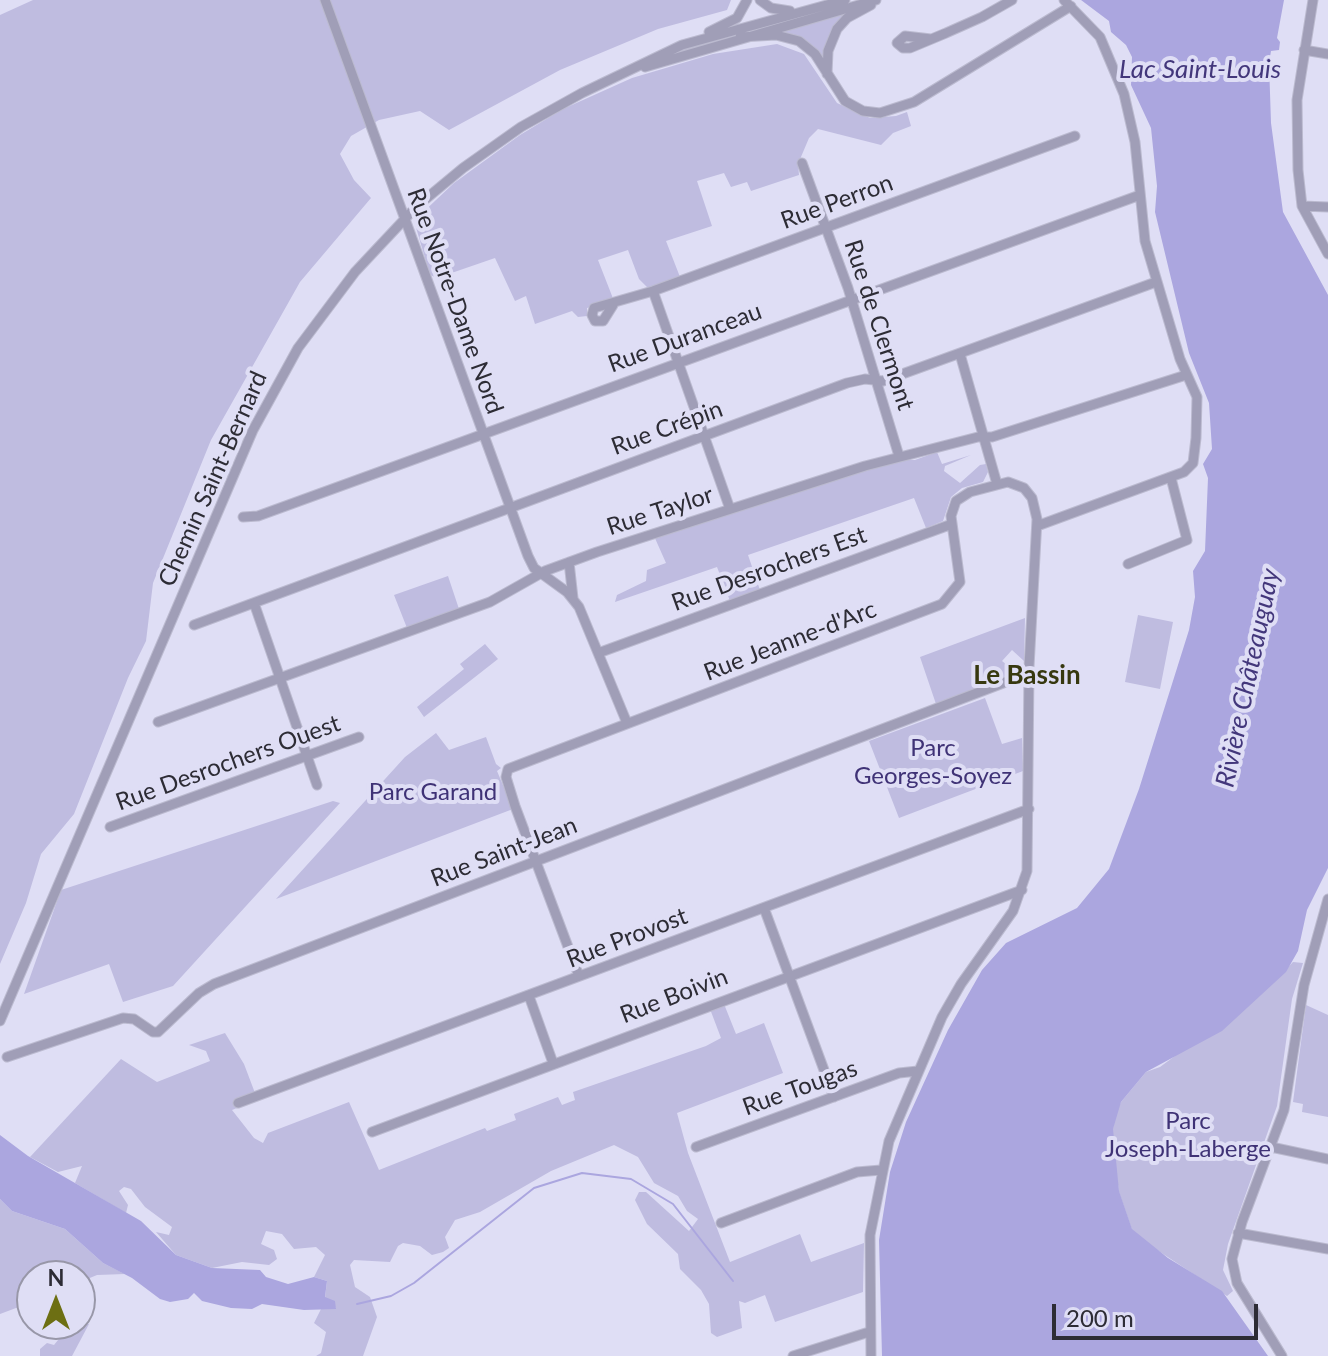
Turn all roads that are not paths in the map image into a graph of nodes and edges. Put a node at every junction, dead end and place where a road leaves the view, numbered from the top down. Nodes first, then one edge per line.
1 (325, 0) edge
2 (747, 0) edge
3 (760, 0) edge
4 (845, 0) edge
5 (878, 0) edge
6 (1012, 0) edge
7 (1313, 0) edge
8 (1068, 3) edge
9 (802, 12) junction
10 (740, 37) junction
11 (931, 39) dead end
12 (682, 45) junction
13 (1304, 50) junction
14 (1328, 54) edge
15 (827, 74) junction
16 (619, 75) junction
17 (1075, 136) dead end
18 (802, 163) dead end
19 (1140, 195) junction
20 (1302, 206) junction
21 (1328, 207) edge
22 (403, 220) junction
23 (825, 227) junction
24 (1328, 254) edge
25 (1156, 282) junction
26 (653, 291) junction
27 (850, 300) junction
28 (613, 305) dead end
29 (960, 354) junction
30 (678, 362) junction
31 (1186, 375) junction
32 (876, 380) junction
33 (483, 434) junction
34 (704, 436) junction
35 (984, 438) junction
36 (899, 456) junction
37 (1171, 478) junction
38 (997, 484) junction
39 (510, 508) junction
40 (730, 509) junction
41 (243, 517) dead end
42 (952, 524) junction
43 (1037, 526) junction
44 (569, 562) junction
45 (1128, 564) dead end
46 (541, 574) junction
47 (573, 598) junction
48 (254, 603) junction
49 (194, 625) dead end
50 (601, 652) junction
51 (1029, 677) junction
52 (280, 678) junction
53 (158, 722) dead end
54 (627, 723) junction
55 (359, 737) dead end
56 (307, 756) junction
57 (317, 785) dead end
58 (1029, 809) junction
59 (110, 827) dead end
60 (535, 862) junction
61 (1022, 890) junction
62 (1328, 899) edge
63 (991, 900) junction
64 (764, 908) junction
65 (1013, 911) junction
66 (789, 975) junction
67 (579, 976) junction
68 (529, 996) junction
69 (0, 1021) edge
70 (7, 1057) dead end
71 (553, 1063) junction
72 (918, 1071) junction
73 (834, 1097) junction
74 (238, 1103) dead end
75 (372, 1132) dead end
76 (696, 1147) dead end
77 (1271, 1147) junction
78 (1328, 1159) edge
79 (881, 1170) junction
80 (721, 1223) dead end
81 (1238, 1233) junction
82 (1328, 1249) edge
83 (869, 1332) junction
84 (793, 1356) edge
85 (871, 1356) edge
86 (1282, 1356) edge

1 - 22 street, Rue Notre-Dame Nord
2 - 12 street
3 - 9 street
4 - 9 street, Chemin Saint-Bernard
5 - 10 street, Chemin Saint-Bernard
5 - 15 street
6 - 11 street
7 - 13 street
8 - 15 street
8 - 19 street
9 - 12 street, Chemin Saint-Bernard
10 - 15 street
10 - 16 street, Chemin Saint-Bernard
12 - 16 street, Chemin Saint-Bernard
13 - 14 street
13 - 20 street
16 - 22 street, Chemin Saint-Bernard
17 - 23 street, Rue Perron
18 - 23 street, Rue de Clermont
19 - 25 street
19 - 27 street, Rue Duranceau
20 - 21 street
20 - 24 street
22 - 33 street, Rue Notre-Dame Nord
22 - 69 street, Chemin Saint-Bernard
23 - 26 street, Rue Perron
23 - 27 street, Rue de Clermont
25 - 29 street, Rue Crépin
25 - 31 street
26 - 28 street, Rue Perron
26 - 30 street
27 - 30 street, Rue Duranceau
27 - 32 street, Rue de Clermont
29 - 32 street, Rue Crépin
29 - 35 street
30 - 33 street, Rue Duranceau
30 - 34 street
31 - 35 street, Rue Taylor
31 - 37 street
32 - 34 street, Rue Crépin
32 - 36 street, Rue de Clermont
33 - 39 street, Rue Notre-Dame Nord
33 - 41 street, Rue Duranceau
34 - 39 street, Rue Crépin
34 - 40 street
35 - 36 street, Rue Taylor
35 - 38 street
36 - 40 street, Rue Taylor
37 - 43 street
37 - 45 street
38 - 42 street
38 - 43 street
39 - 46 street, Rue Notre-Dame Nord
39 - 48 street, Rue Crépin
40 - 44 street, Rue Taylor
42 - 50 street, Rue Desrochers Est
42 - 54 street, Rue Jeanne-d'Arc
43 - 51 street
44 - 46 street, Rue Taylor
44 - 47 street, Rue Notre-Dame Nord
46 - 47 street, Rue Notre-Dame Nord
46 - 52 street, Rue Taylor
47 - 50 street, Rue Notre-Dame Nord
48 - 49 street, Rue Crépin
48 - 52 street
50 - 54 street, Rue Notre-Dame Nord
51 - 58 street
51 - 60 street, Rue Saint-Jean
52 - 53 street, Rue Taylor
52 - 56 street
54 - 60 street, Rue Jeanne-d'Arc
55 - 56 street, Rue Desrochers Ouest
56 - 57 street
56 - 59 street, Rue Desrochers Ouest
58 - 61 street
58 - 64 street, Rue Provost
60 - 67 street
60 - 70 street, Rue Saint-Jean
61 - 63 street, Rue Boivin
61 - 65 street
62 - 77 street
63 - 65 street
63 - 66 street, Rue Boivin
64 - 66 street
64 - 67 street, Rue Provost
65 - 72 street
66 - 71 street, Rue Boivin
66 - 73 street
67 - 68 street, Rue Provost
68 - 71 street
68 - 74 street, Rue Provost
71 - 75 street, Rue Boivin
72 - 73 street, Rue Tougas
72 - 79 street
73 - 76 street, Rue Tougas
77 - 78 street
77 - 81 street
79 - 80 street
79 - 83 street
81 - 82 street
81 - 86 street
83 - 84 street
83 - 85 street

